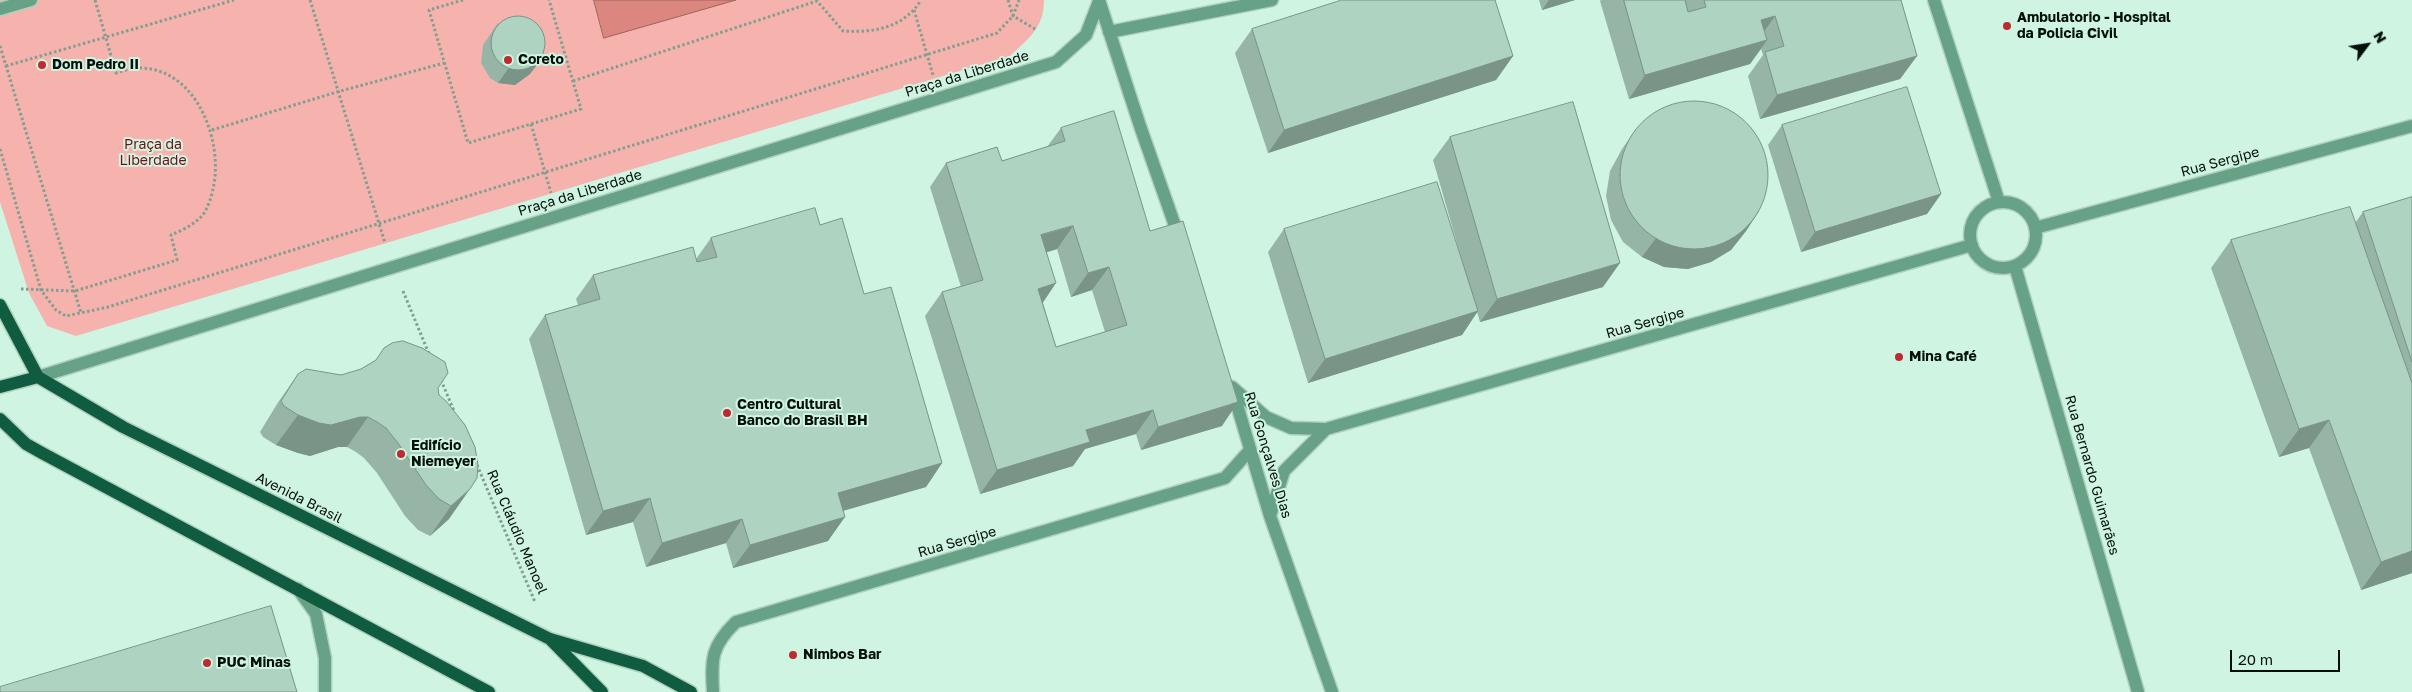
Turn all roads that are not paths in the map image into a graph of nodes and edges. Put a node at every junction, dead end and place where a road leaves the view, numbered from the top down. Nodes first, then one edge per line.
1 (30, 0) edge
2 (1099, 0) edge
3 (1272, 0) edge
4 (1934, 0) edge
5 (0, 9) edge
6 (1110, 32) junction
7 (2412, 126) edge
8 (1999, 202) junction
9 (2035, 228) junction
10 (1972, 245) junction
11 (1186, 256) edge
12 (2015, 266) junction
13 (0, 305) edge
14 (38, 377) junction
15 (1230, 382) joint
16 (0, 388) edge
17 (0, 419) edge
18 (1326, 429) junction
19 (1250, 450) junction
20 (1270, 516) junction
21 (298, 589) junction
22 (550, 639) junction
23 (325, 692) edge
24 (489, 692) edge
25 (602, 692) edge
26 (691, 692) edge
27 (713, 692) edge
28 (1332, 692) edge
29 (2138, 692) edge

1 - 5 street
2 - 6 street
2 - 14 street, Praça da Liberdade
3 - 6 street
4 - 8 street
6 - 11 street
7 - 9 street, Rua Sergipe
8 - 9 street
8 - 10 street
9 - 12 street
10 - 12 street
10 - 18 street, Rua Sergipe
12 - 29 street, Rua Bernardo Guimarães
13 - 14 main road
14 - 16 main road, Praça da Liberdade
14 - 22 main road, Avenida Brasil
15 - 18 street, Rua Sergipe
15 - 19 street, Rua Gonçalves Dias
17 - 21 main road
18 - 20 street, Rua Sergipe
19 - 20 street, Rua Gonçalves Dias
19 - 27 street, Rua Sergipe
20 - 28 street, Rua Gonçalves Dias
21 - 23 street
21 - 24 main road
22 - 25 main road, Avenida Brasil
22 - 26 main road, Avenida Brasil

